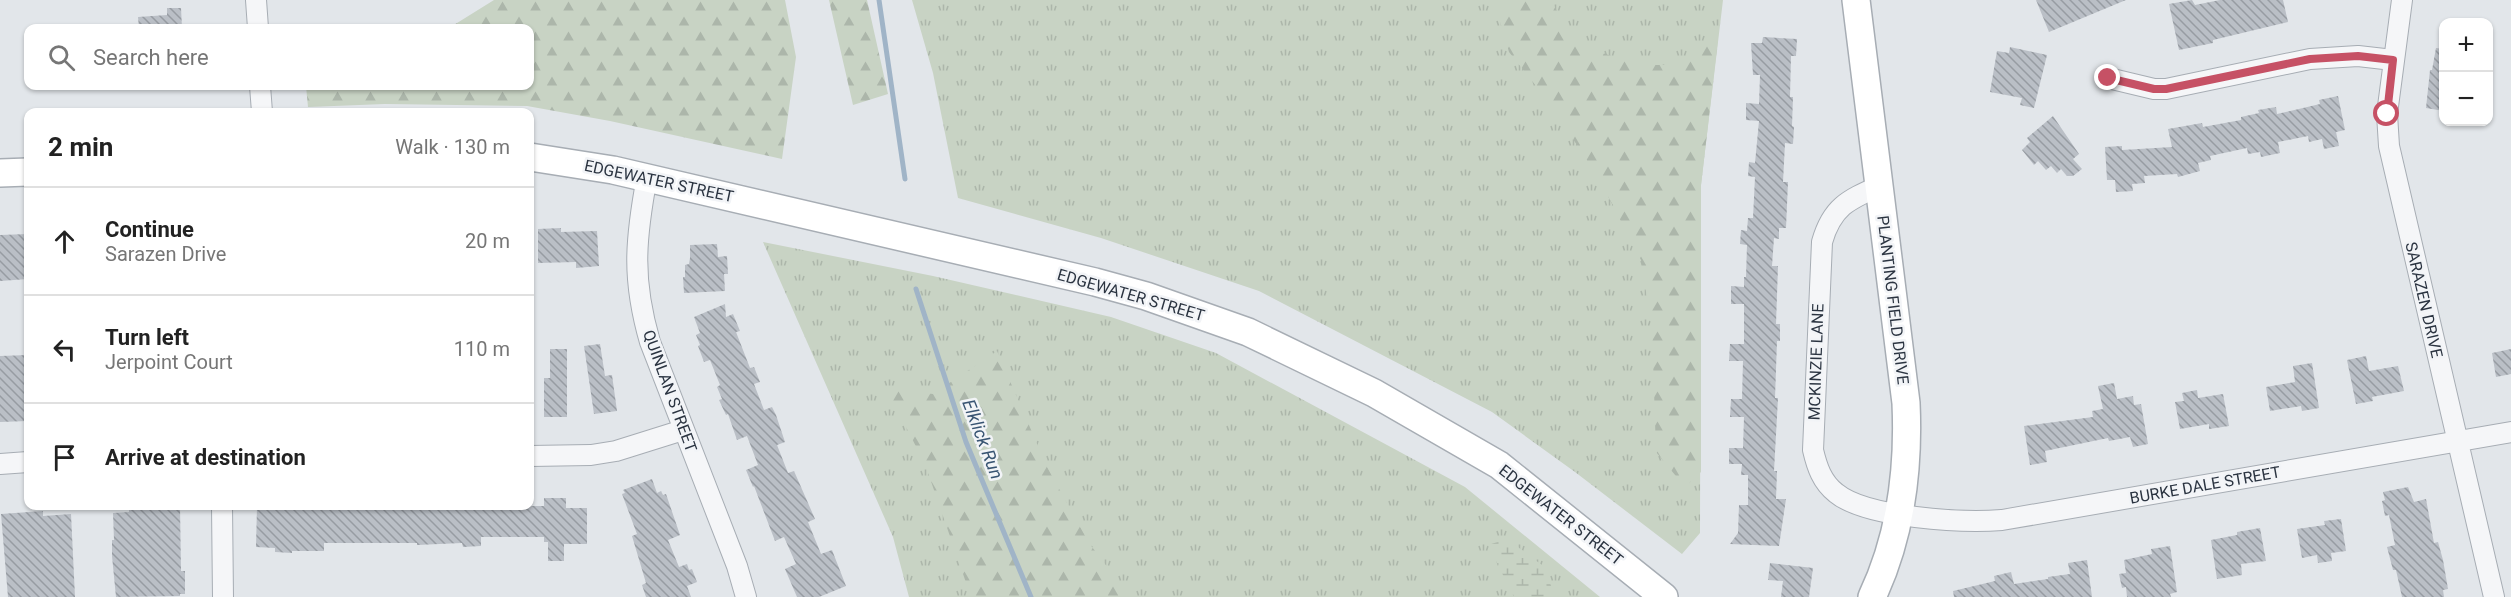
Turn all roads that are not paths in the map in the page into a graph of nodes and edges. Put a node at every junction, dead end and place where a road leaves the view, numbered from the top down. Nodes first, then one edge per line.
1 (256, 0) edge
2 (1856, 0) edge
3 (2402, 0) edge
4 (258, 24) edge
5 (2393, 60) junction
6 (2108, 78) dead end
7 (260, 90) edge
8 (262, 108) edge
9 (534, 157) edge
10 (24, 172) edge
11 (0, 173) edge
12 (647, 177) junction
13 (1879, 186) junction
14 (683, 430) junction
15 (2511, 432) edge
16 (2457, 441) junction
17 (534, 456) edge
18 (24, 462) edge
19 (0, 464) edge
20 (222, 510) edge
21 (1899, 513) junction
22 (223, 597) edge
23 (746, 597) edge
24 (1664, 597) edge
25 (1872, 597) edge
26 (2494, 597) edge

1 - 4 street
2 - 13 street, PLANTING FIELD DRIVE
3 - 5 street, SARAZEN DRIVE
5 - 6 street
5 - 16 street, SARAZEN DRIVE
7 - 8 street
9 - 12 street, EDGEWATER STREET
10 - 11 street
12 - 14 street, QUINLAN STREET
12 - 24 street, EDGEWATER STREET
13 - 21 street, PLANTING FIELD DRIVE
13 - 21 street, MCKINZIE LANE
14 - 17 street
14 - 23 street, QUINLAN STREET
15 - 16 street, BURKE DALE STREET
16 - 21 street, BURKE DALE STREET
16 - 26 street, SARAZEN DRIVE
18 - 19 street
20 - 22 street
21 - 25 street, PLANTING FIELD DRIVE

